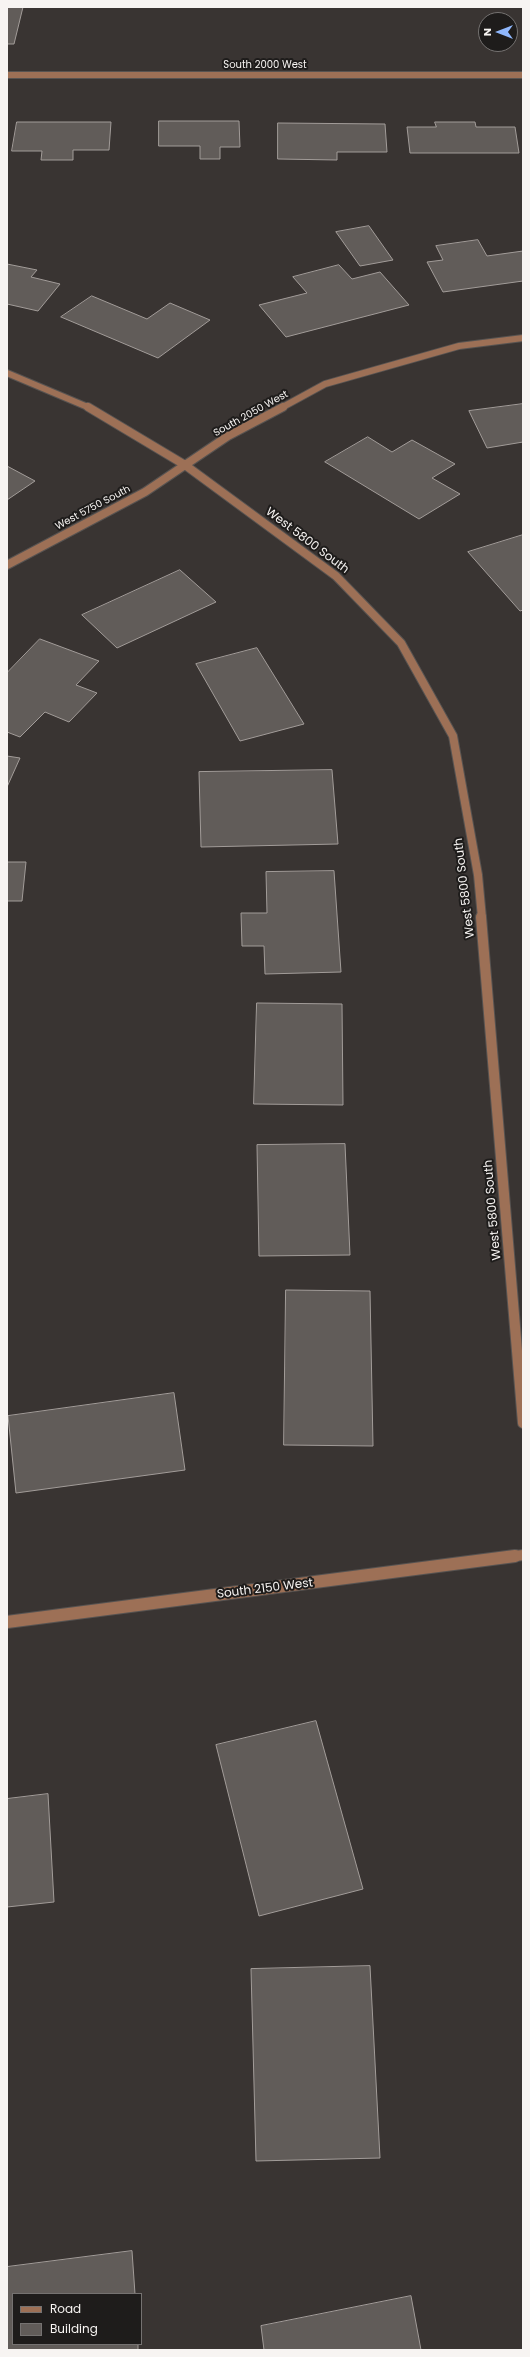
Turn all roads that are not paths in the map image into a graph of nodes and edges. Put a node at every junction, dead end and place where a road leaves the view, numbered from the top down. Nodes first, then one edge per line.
1 (7, 75) edge
2 (523, 75) edge
3 (523, 338) edge
4 (7, 374) edge
5 (185, 465) junction
6 (7, 565) edge
7 (523, 1423) edge
8 (523, 1555) edge
9 (7, 1622) edge

1 - 2 street, South 2000 West
3 - 5 street, South 2050 West
4 - 5 street
5 - 6 street, West 5750 South
5 - 7 street, West 5800 South
8 - 9 street, South 2150 West

